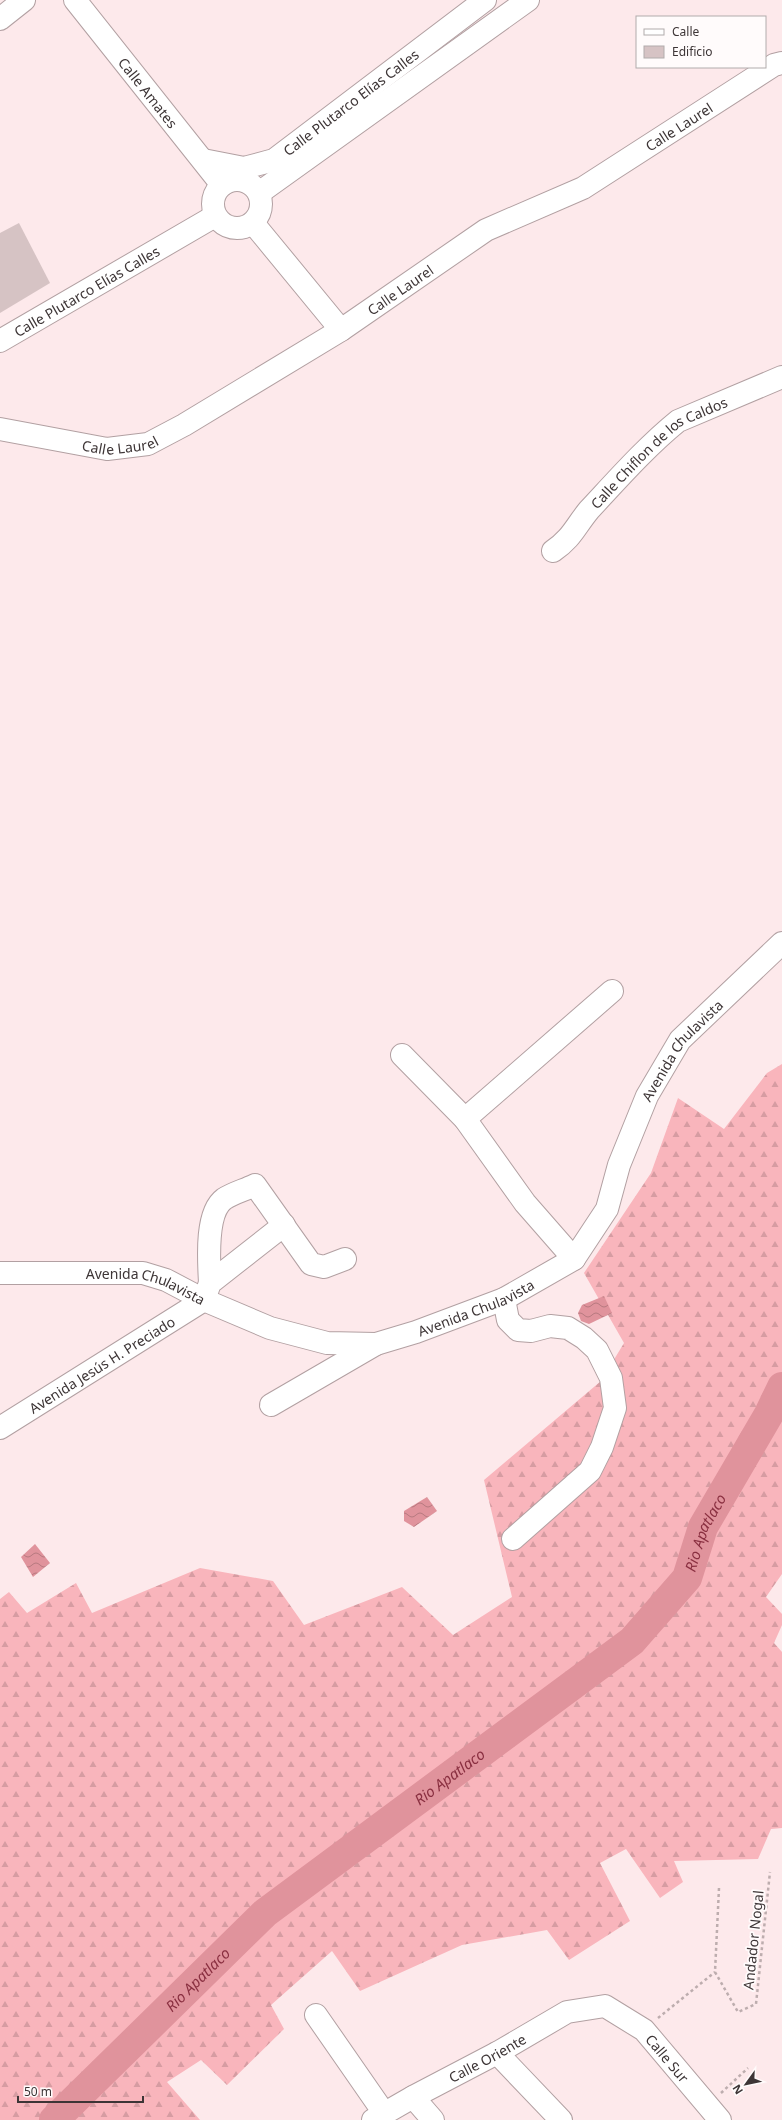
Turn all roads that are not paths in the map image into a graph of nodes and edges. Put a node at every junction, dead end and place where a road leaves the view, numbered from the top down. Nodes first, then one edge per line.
1 (24, 0) edge
2 (75, 0) edge
3 (485, 0) edge
4 (528, 0) edge
5 (0, 19) edge
6 (782, 63) edge
7 (203, 160) junction
8 (222, 185) junction
9 (259, 193) junction
10 (215, 216) junction
11 (253, 223) junction
12 (340, 330) junction
13 (0, 341) edge
14 (782, 377) edge
15 (0, 429) edge
16 (553, 551) dead end
17 (782, 943) edge
18 (612, 990) dead end
19 (402, 1055) dead end
20 (465, 1119) junction
21 (284, 1225) junction
22 (345, 1259) dead end
23 (574, 1259) junction
24 (0, 1273) edge
25 (208, 1291) junction
26 (504, 1300) junction
27 (376, 1344) junction
28 (271, 1404) dead end
29 (0, 1428) edge
30 (513, 1539) dead end
31 (605, 2006) joint
32 (316, 2015) dead end
33 (498, 2053) junction
34 (413, 2097) junction
35 (714, 2113) edge
36 (378, 2116) edge
37 (433, 2120) edge
38 (561, 2120) edge

1 - 5 street
2 - 7 street, Calle Amates
3 - 7 street, Calle Plutarco Elías Calles
4 - 9 street, Calle Plutarco Elías Calles
6 - 12 street, Calle Laurel
7 - 8 street, Calle Amates
8 - 9 street
8 - 10 street
9 - 11 street
10 - 11 street
10 - 13 street, Calle Plutarco Elías Calles
11 - 12 street
12 - 15 street, Calle Laurel
14 - 16 street, Calle Chiflon de los Caldos
17 - 23 street, Avenida Chulavista
18 - 20 street
19 - 20 street
20 - 23 street
21 - 22 street
21 - 25 street, Avenida Jesús H. Preciado
21 - 25 street
23 - 26 street, Avenida Chulavista
24 - 25 street, Avenida Chulavista
25 - 27 street, Avenida Chulavista
25 - 29 street, Avenida Jesús H. Preciado
26 - 27 street, Avenida Chulavista
26 - 30 street
27 - 28 street
31 - 33 street, Calle Oriente
31 - 35 street, Calle Sur
32 - 36 street
33 - 34 street, Calle Oriente
33 - 38 street
34 - 36 street, Calle Oriente
34 - 37 street

